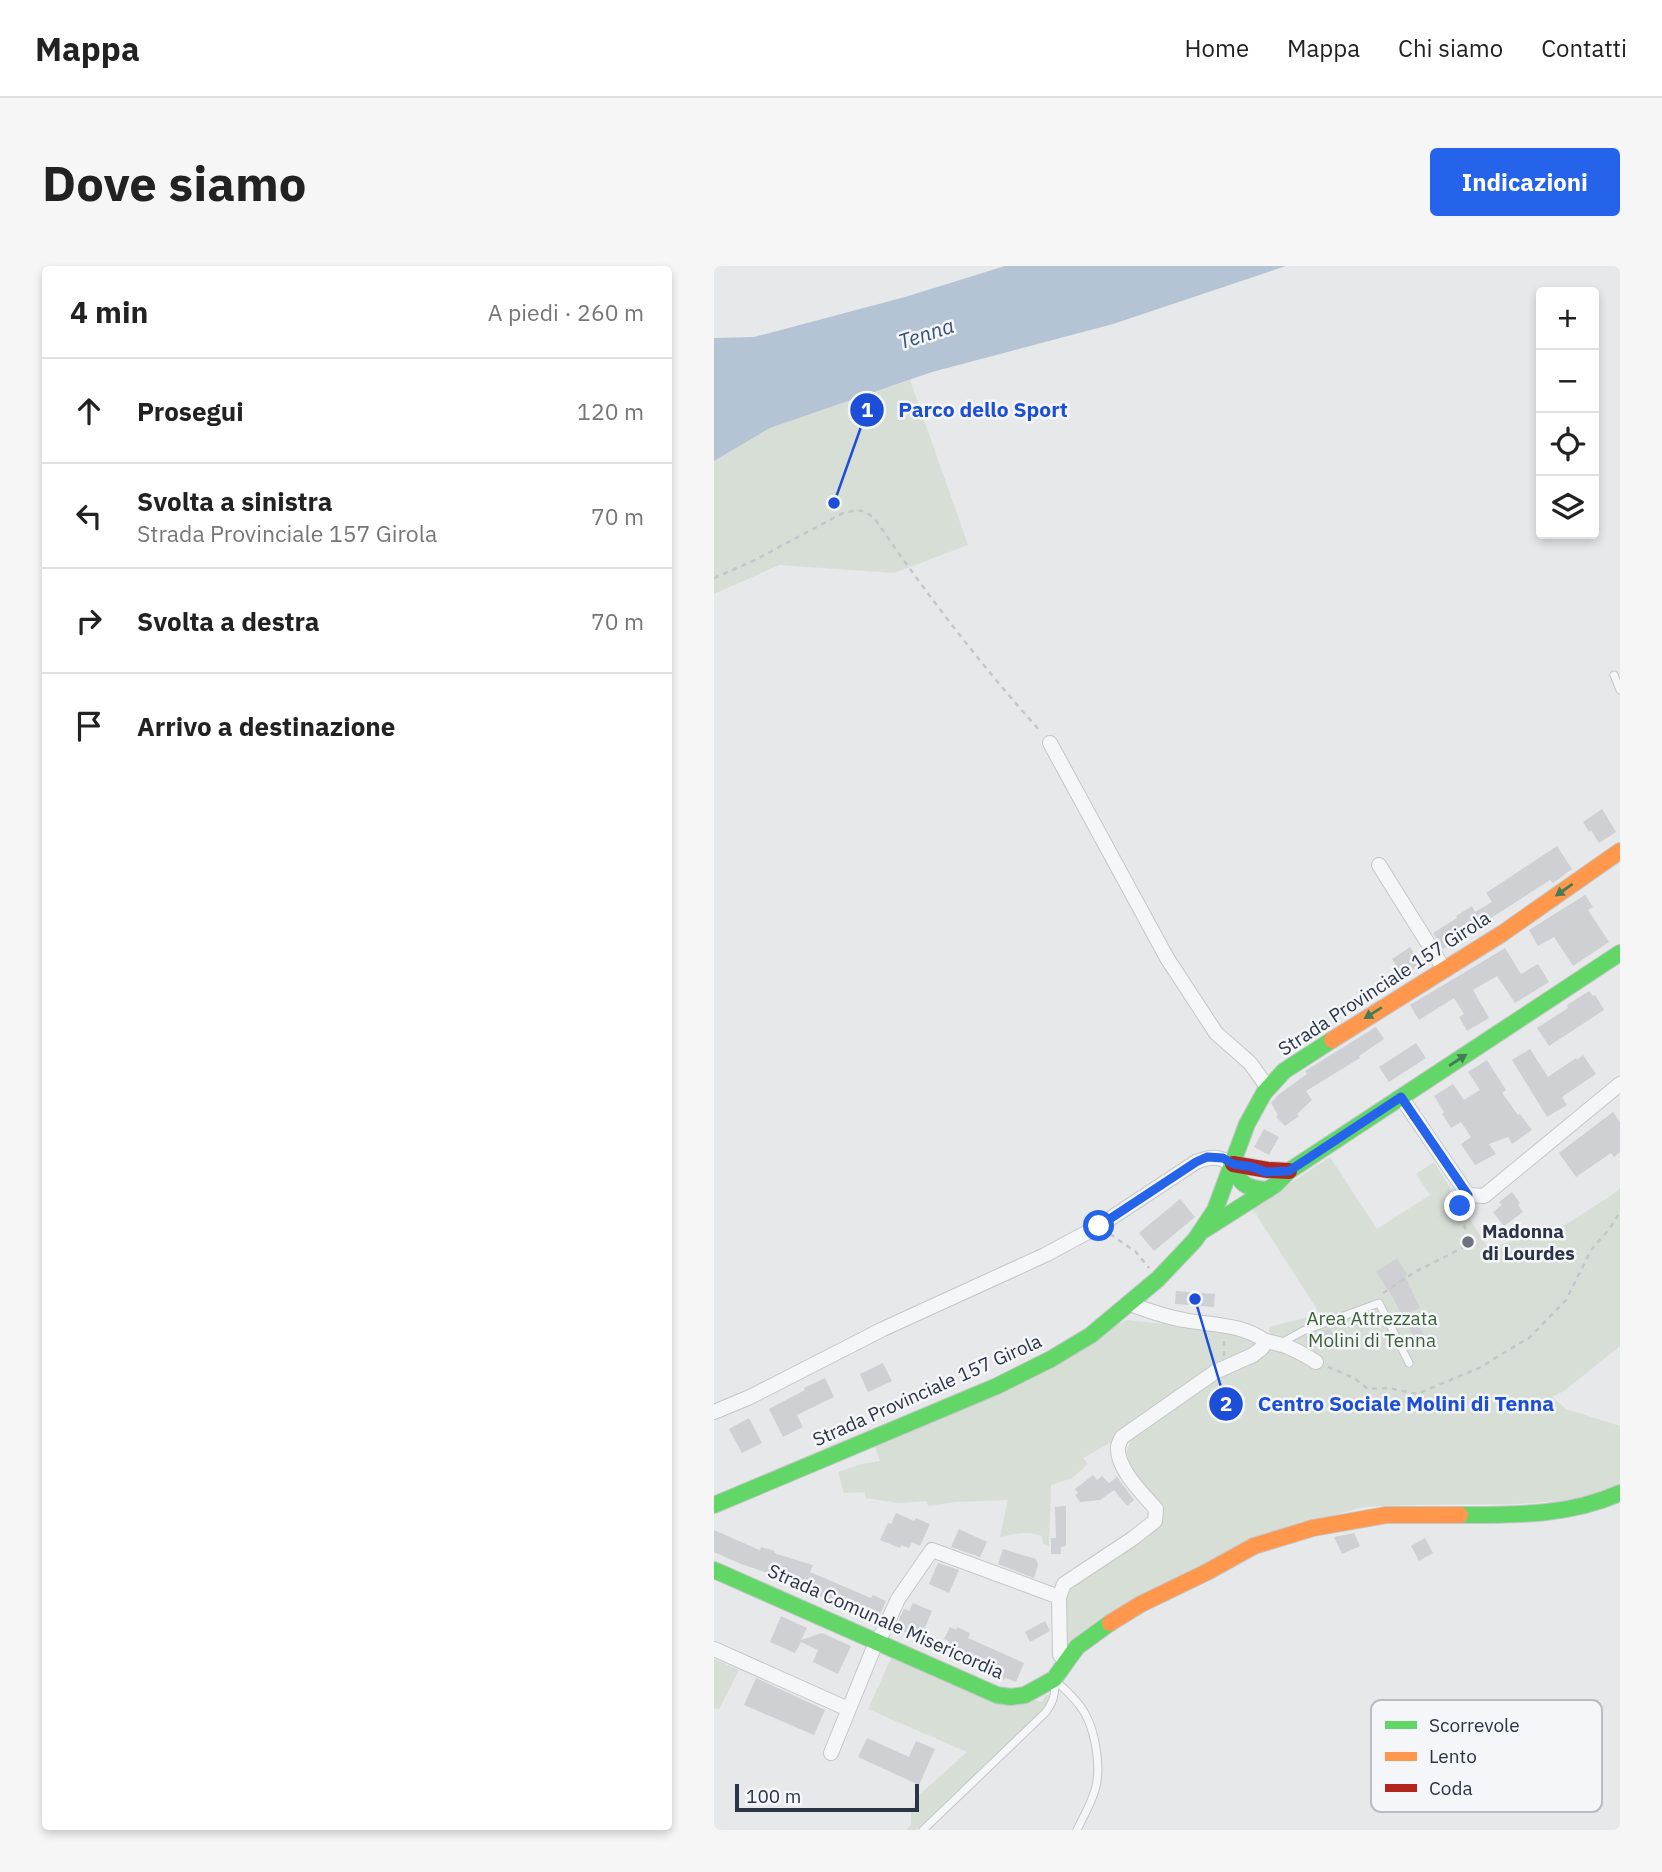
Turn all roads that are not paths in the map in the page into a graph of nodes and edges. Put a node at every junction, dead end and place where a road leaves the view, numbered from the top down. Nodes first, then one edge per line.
1 (1614, 675) dead end
2 (1620, 691) edge
3 (1050, 743) road end
4 (1620, 851) edge
5 (1378, 865) dead end
6 (1620, 953) edge
7 (1444, 969) junction
8 (1620, 1084) edge
9 (1268, 1088) junction
10 (1401, 1097) junction
11 (1233, 1164) junction
12 (1289, 1171) junction
13 (1267, 1190) junction
14 (1203, 1231) junction
15 (1130, 1304) junction
16 (1265, 1341) junction
17 (1281, 1343) junction
18 (1316, 1362) road end
19 (1409, 1363) dead end
20 (714, 1412) edge
21 (1620, 1493) edge
22 (714, 1505) edge
23 (714, 1570) edge
24 (1059, 1597) junction
25 (877, 1640) junction
26 (714, 1649) edge
27 (1066, 1662) junction
28 (1054, 1679) junction
29 (848, 1709) junction
30 (831, 1753) dead end
31 (923, 1830) edge
32 (1077, 1830) edge

1 - 2 lane
3 - 9 street
4 -> 7 main road, Strada Provinciale 157 Girola
5 - 7 street
10 -> 6 main road, Strada Provinciale 157 Girola
7 -> 9 main road, Strada Provinciale 157 Girola
8 - 10 street
9 - 11 main road, Strada Provinciale 157 Girola
10 - 12 main road, Strada Provinciale 157 Girola
11 - 12 main road
11 - 13 main road
11 - 14 main road, Strada Provinciale 157 Girola
11 - 20 street
12 - 13 main road, Strada Provinciale 157 Girola
13 - 14 main road, Strada Provinciale 157 Girola
14 - 15 main road, Strada Provinciale 157 Girola
15 - 16 street
15 - 22 main road, Strada Provinciale 157 Girola
16 - 17 street
16 - 24 street
17 - 18 street
17 - 19 lane
21 - 27 main road, Strada Comunale Misericordia
23 - 25 main road, Strada Comunale Misericordia
24 - 25 street
24 - 27 street
25 - 28 main road, Strada Comunale Misericordia
25 - 29 street
26 - 29 street
27 - 28 main road, Strada Comunale Misericordia
28 - 31 lane
28 - 32 lane
29 - 30 street

